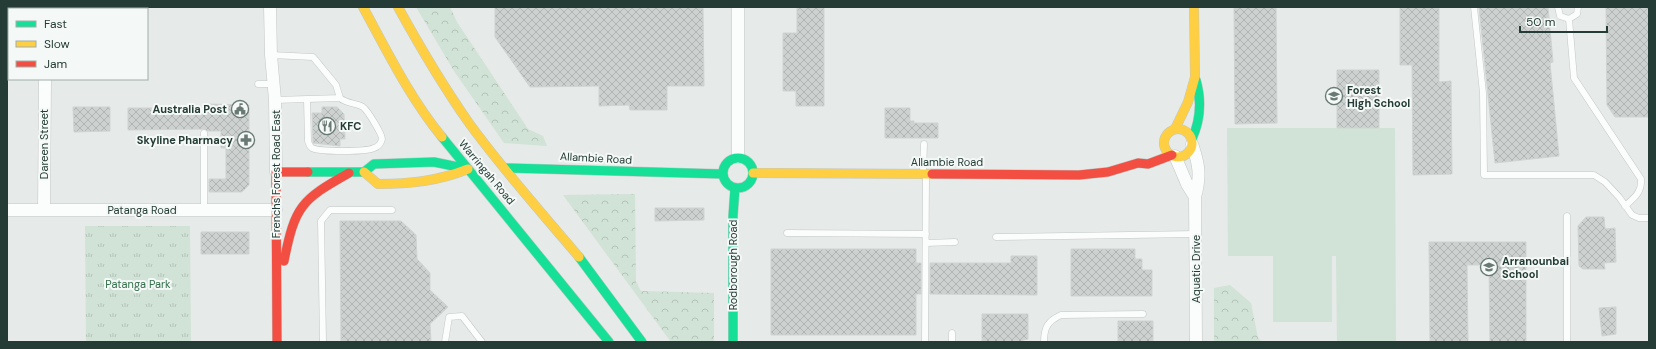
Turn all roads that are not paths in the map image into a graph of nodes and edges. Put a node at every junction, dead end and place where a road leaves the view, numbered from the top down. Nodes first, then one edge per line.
1 (270, 7) edge
2 (363, 7) edge
3 (398, 7) edge
4 (738, 7) edge
5 (1194, 7) edge
6 (1474, 7) edge
7 (1558, 7) edge
8 (1578, 7) edge
9 (1569, 19) junction
10 (271, 55) junction
11 (1194, 77) junction
12 (45, 80) edge
13 (258, 84) dead end
14 (274, 84) junction
15 (275, 100) junction
16 (307, 100) junction
17 (342, 100) junction
18 (1175, 129) junction
19 (204, 133) dead end
20 (1192, 141) junction
21 (924, 144) dead end
22 (1148, 153) dead end
23 (1173, 156) junction
24 (738, 158) junction
25 (1138, 163) junction
26 (505, 168) junction
27 (468, 169) junction
28 (276, 172) junction
29 (349, 172) junction
30 (364, 172) junction
31 (753, 173) junction
32 (723, 174) junction
33 (924, 174) junction
34 (735, 188) junction
35 (1195, 196) junction
36 (1625, 206) junction
37 (7, 210) edge
38 (44, 210) junction
39 (204, 210) junction
40 (276, 210) junction
41 (392, 210) dead end
42 (1567, 216) dead end
43 (1649, 218) edge
44 (787, 233) dead end
45 (926, 234) junction
46 (1196, 234) junction
47 (996, 237) dead end
48 (955, 242) dead end
49 (926, 243) junction
50 (277, 302) junction
51 (1143, 314) dead end
52 (952, 334) dead end
53 (277, 342) edge
54 (323, 342) edge
55 (445, 342) edge
56 (482, 342) edge
57 (609, 342) edge
58 (642, 342) edge
59 (733, 342) edge
60 (925, 342) edge
61 (952, 342) edge
62 (1044, 342) edge
63 (1196, 342) edge
64 (1567, 342) edge

1 - 10 street, Frenchs Forest Road East
2 - 27 main road, Warringah Road
3 - 26 main road, Warringah Road
4 - 24 street
5 - 11 main road
6 - 36 lane
7 - 9 lane
8 - 9 lane
9 - 36 lane
10 - 14 street, Frenchs Forest Road East
10 - 17 lane
11 - 18 main road
11 - 20 main road
12 - 38 street, Dareen Street
13 - 14 lane
14 - 15 street, Frenchs Forest Road East
15 - 16 lane
15 - 28 street, Frenchs Forest Road East
16 - 17 lane
16 - 17 lane
18 - 20 main road
18 - 23 main road
19 - 39 lane
20 - 23 main road
20 - 35 street, Aquatic Drive
21 - 33 lane
22 - 25 main road, Allambie Road
23 - 25 main road, Allambie Road
23 - 35 street, Aquatic Drive
24 - 31 main road
24 - 32 main road
25 - 33 main road, Allambie Road
26 - 27 main road, Allambie Road
26 - 32 main road, Allambie Road
26 - 58 main road, Warringah Road
27 - 30 main road, Allambie Road
27 - 30 main road, Allambie Road
27 - 57 main road, Warringah Road
28 - 29 main road, Allambie Road
28 - 40 main road, Frenchs Forest Road East
29 - 30 main road, Allambie Road
29 - 50 main road
31 - 33 main road, Allambie Road
31 - 34 main road
32 - 34 main road
33 - 45 lane
34 - 59 main road, Rodborough Road
35 - 46 street, Aquatic Drive
36 - 43 lane
37 - 38 street, Patanga Road
38 - 39 street, Patanga Road
39 - 40 street, Patanga Road
40 - 50 main road, Frenchs Forest Road East
41 - 54 lane
42 - 64 lane
44 - 45 lane
45 - 49 lane
46 - 47 lane
46 - 63 street, Aquatic Drive
48 - 49 lane
49 - 60 lane
50 - 53 main road, Frenchs Forest Road East
51 - 62 lane
52 - 61 lane
55 - 56 lane

